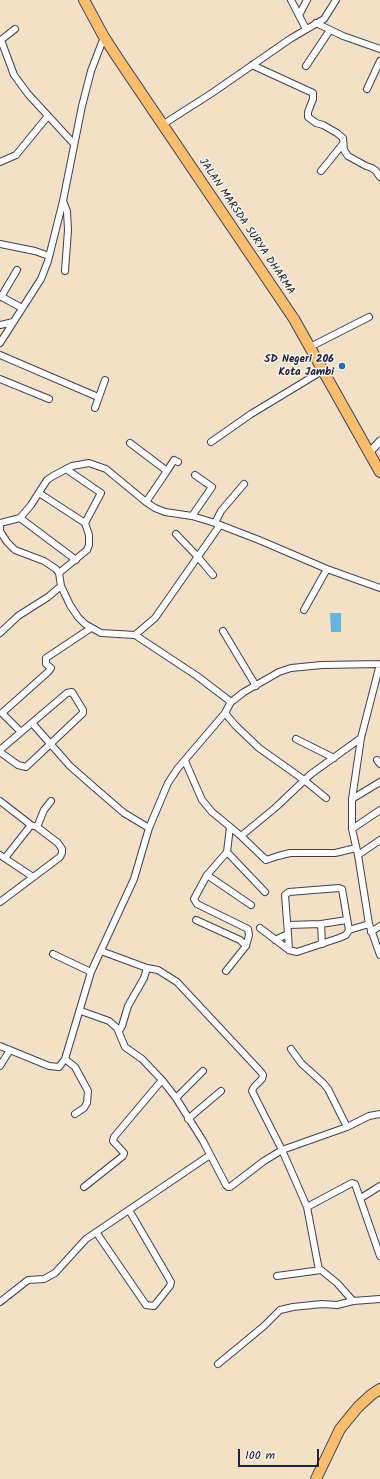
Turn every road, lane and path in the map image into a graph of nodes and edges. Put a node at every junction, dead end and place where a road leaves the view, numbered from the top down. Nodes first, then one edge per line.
1 (291, 0) edge
2 (307, 0) edge
3 (336, 0) edge
4 (87, 1) edge
5 (299, 15) junction
6 (316, 23) junction
7 (15, 28) dead end
8 (306, 29) junction
9 (330, 30) junction
10 (104, 38) junction
11 (380, 49) edge
12 (380, 61) edge
13 (252, 65) junction
14 (306, 66) dead end
15 (366, 89) dead end
16 (48, 116) junction
17 (162, 125) junction
18 (74, 144) junction
19 (342, 145) junction
20 (0, 162) edge
21 (321, 171) dead end
22 (380, 177) edge
23 (63, 201) junction
24 (0, 244) edge
25 (49, 256) junction
26 (17, 270) dead end
27 (65, 271) dead end
28 (0, 296) edge
29 (22, 308) junction
30 (369, 317) dead end
31 (13, 322) junction
32 (0, 325) edge
33 (0, 343) edge
34 (310, 347) junction
35 (0, 355) edge
36 (322, 371) junction
37 (0, 379) edge
38 (105, 380) dead end
39 (98, 397) junction
40 (49, 399) dead end
41 (95, 408) dead end
42 (380, 441) edge
43 (211, 442) dead end
44 (130, 443) dead end
45 (370, 452) junction
46 (178, 462) dead end
47 (66, 469) junction
48 (167, 471) junction
49 (380, 472) edge
50 (195, 475) dead end
51 (244, 484) dead end
52 (39, 493) junction
53 (146, 502) junction
54 (192, 516) junction
55 (20, 518) junction
56 (0, 523) edge
57 (85, 523) junction
58 (218, 524) junction
59 (0, 527) edge
60 (176, 534) dead end
61 (198, 556) junction
62 (76, 560) junction
63 (327, 569) junction
64 (59, 573) junction
65 (213, 575) dead end
66 (61, 586) junction
67 (380, 588) edge
68 (304, 610) dead end
69 (91, 628) junction
70 (223, 631) dead end
71 (0, 633) edge
72 (135, 635) junction
73 (380, 664) edge
74 (256, 686) junction
75 (231, 702) junction
76 (1, 713) edge
77 (225, 714) junction
78 (32, 723) junction
79 (21, 732) junction
80 (361, 738) junction
81 (296, 739) dead end
82 (51, 744) junction
83 (0, 751) edge
84 (334, 758) junction
85 (185, 761) junction
86 (304, 780) junction
87 (380, 782) edge
88 (326, 798) dead end
89 (352, 799) junction
90 (0, 801) edge
91 (51, 802) dead end
92 (380, 810) edge
93 (34, 826) junction
94 (230, 827) junction
95 (149, 828) junction
96 (352, 829) junction
97 (240, 836) junction
98 (380, 840) edge
99 (227, 852) junction
100 (357, 852) junction
101 (3, 857) edge
102 (207, 875) junction
103 (33, 877) junction
104 (265, 892) dead end
105 (0, 902) edge
106 (251, 905) dead end
107 (196, 920) dead end
108 (347, 920) junction
109 (321, 924) junction
110 (369, 924) junction
111 (288, 925) junction
112 (380, 926) edge
113 (260, 928) dead end
114 (349, 930) junction
115 (371, 932) junction
116 (288, 934) junction
117 (275, 940) junction
118 (322, 944) junction
119 (246, 946) junction
120 (289, 950) junction
121 (101, 951) junction
122 (53, 954) dead end
123 (380, 956) edge
124 (147, 968) junction
125 (226, 971) dead end
126 (91, 972) junction
127 (81, 1011) junction
128 (119, 1031) junction
129 (0, 1046) edge
130 (291, 1049) dead end
131 (10, 1050) junction
132 (65, 1059) junction
133 (0, 1066) edge
134 (203, 1071) dead end
135 (162, 1080) junction
136 (221, 1091) dead end
137 (176, 1098) junction
138 (75, 1114) dead end
139 (380, 1114) edge
140 (188, 1119) junction
141 (347, 1127) junction
142 (282, 1150) junction
143 (210, 1155) junction
144 (380, 1186) edge
145 (84, 1187) dead end
146 (361, 1198) junction
147 (307, 1207) junction
148 (129, 1210) junction
149 (96, 1232) junction
150 (380, 1255) edge
151 (319, 1270) junction
152 (277, 1276) dead end
153 (380, 1299) edge
154 (353, 1301) junction
155 (0, 1302) edge
156 (218, 1364) dead end
157 (380, 1389) edge
158 (316, 1479) edge

1 - 5 street
2 - 5 street
3 - 6 street
4 - 10 highway, JALAN MARSDA SURYA DHARMA
5 - 8 street
6 - 8 street
6 - 9 street
7 - 16 street
8 - 13 street
9 - 11 street
9 - 14 street
10 - 17 highway, JALAN MARSDA SURYA DHARMA
10 - 18 street
12 - 15 street
13 - 17 street
13 - 19 street
16 - 18 street
16 - 20 street
17 - 34 highway, JALAN MARSDA SURYA DHARMA
18 - 23 street
19 - 21 street
19 - 22 street
23 - 25 street
23 - 27 street
24 - 25 street
25 - 29 street
26 - 28 street
28 - 29 street
29 - 31 street
30 - 34 street
31 - 32 street
31 - 33 street
34 - 36 highway, JALAN MARSDA SURYA DHARMA
35 - 39 street
36 - 43 street
36 - 45 highway, JALAN MARSDA SURYA DHARMA
37 - 40 street
38 - 39 street
39 - 41 street
42 - 45 street
44 - 48 street
45 - 49 highway, JALAN MARSDA SURYA DHARMA
46 - 48 street
47 - 52 street
47 - 53 street
47 - 57 street
48 - 53 street
50 - 54 street
51 - 58 street
52 - 55 street
52 - 57 street
53 - 54 street
54 - 58 street
55 - 56 street
55 - 62 street
57 - 62 street
58 - 61 street
58 - 63 street
59 - 64 street
60 - 61 street
61 - 65 street
61 - 72 street
62 - 64 street
63 - 67 street
63 - 68 street
64 - 66 street
66 - 69 street
66 - 71 street
69 - 72 street
69 - 76 street
70 - 74 street
72 - 75 street
73 - 74 street
73 - 80 street
74 - 75 street
75 - 77 street
76 - 79 street
77 - 85 street
77 - 86 street
78 - 79 street
78 - 82 street
78 - 82 street
79 - 83 street
80 - 84 street
80 - 89 street
81 - 84 street
82 - 83 street
82 - 95 street
84 - 86 street
85 - 94 street
85 - 95 street
86 - 88 street
86 - 97 street
87 - 89 street
89 - 96 street
90 - 93 street
91 - 93 street
92 - 96 street
93 - 101 street
93 - 103 street
94 - 97 street
94 - 99 street
95 - 121 street
96 - 100 street
97 - 100 street
98 - 100 street
99 - 102 street
99 - 104 street
100 - 110 street
101 - 103 street
102 - 106 street
102 - 119 street
103 - 105 street
107 - 119 street
108 - 109 street
108 - 111 street
108 - 114 street
109 - 111 street
109 - 118 street
110 - 114 street
110 - 115 street
111 - 116 street
112 - 115 street
113 - 117 street
114 - 118 street
115 - 123 street
116 - 117 street
116 - 120 street
117 - 120 street
118 - 120 street
119 - 125 street
121 - 124 street
121 - 126 street
122 - 126 street
124 - 128 street
124 - 142 street
126 - 127 street
127 - 128 street
127 - 132 street
128 - 135 street
129 - 131 street
130 - 141 street
131 - 132 street
131 - 133 street
132 - 138 street
134 - 137 street
135 - 137 street
135 - 145 street
136 - 140 street
137 - 140 street
139 - 141 street
140 - 143 street
141 - 142 street
142 - 143 street
142 - 147 street
143 - 148 street
144 - 146 street
146 - 147 street
146 - 150 street
147 - 151 street
148 - 149 street
148 - 149 street
149 - 155 street
151 - 152 street
151 - 154 street
153 - 154 street
154 - 156 street
157 - 158 highway

